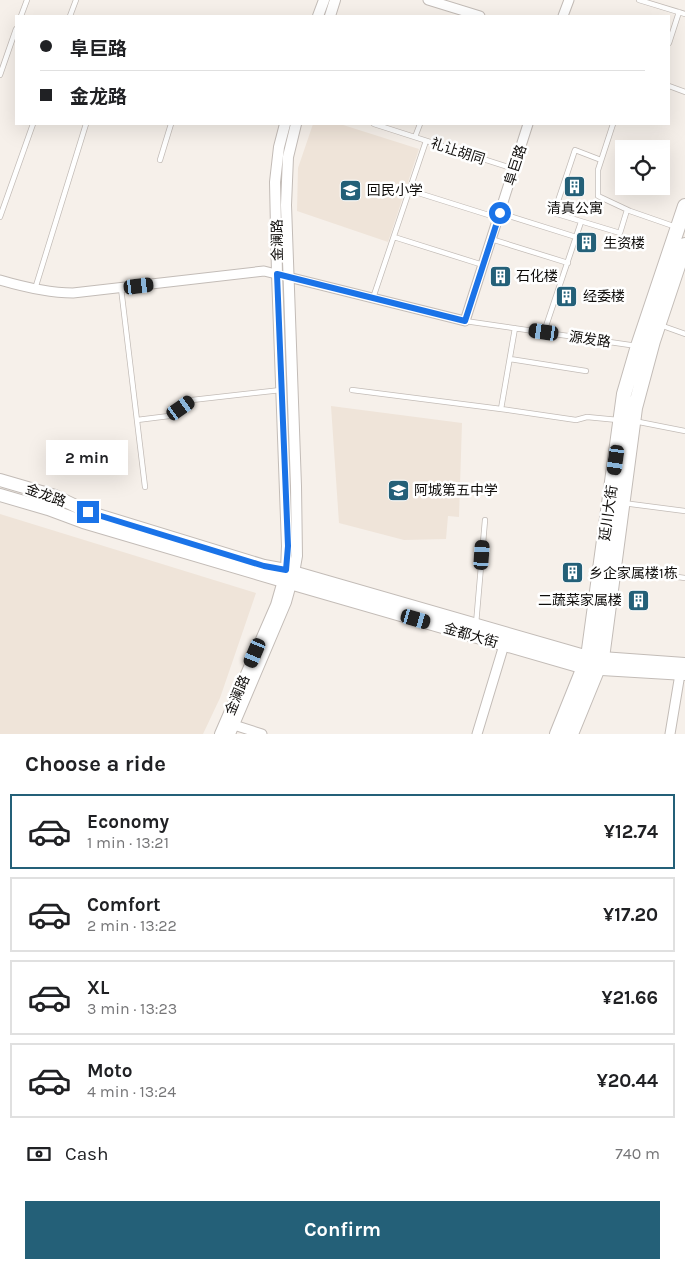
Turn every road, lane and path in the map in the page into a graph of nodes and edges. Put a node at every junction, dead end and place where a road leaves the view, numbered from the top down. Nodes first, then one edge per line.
1 (27, 0) edge
2 (76, 0) edge
3 (324, 0) edge
4 (335, 0) edge
5 (428, 0) edge
6 (569, 0) edge
7 (640, 0) edge
8 (678, 12) junction
9 (457, 13) edge
10 (685, 14) edge
11 (21, 15) edge
12 (71, 15) edge
13 (318, 15) edge
14 (330, 15) edge
15 (472, 15) edge
16 (563, 15) edge
17 (15, 32) edge
18 (670, 40) edge
19 (0, 75) edge
20 (670, 86) edge
21 (685, 92) edge
22 (33, 125) edge
23 (86, 125) edge
24 (171, 125) edge
25 (285, 125) edge
26 (296, 125) edge
27 (377, 125) edge
28 (420, 125) edge
29 (528, 125) edge
30 (613, 125) edge
31 (415, 137) junction
32 (426, 141) junction
33 (160, 160) dead end
34 (601, 160) junction
35 (514, 169) junction
36 (410, 190) junction
37 (685, 206) edge
38 (627, 210) junction
39 (499, 215) junction
40 (0, 217) edge
41 (581, 222) junction
42 (678, 228) junction
43 (576, 236) junction
44 (394, 237) junction
45 (491, 239) junction
46 (685, 245) edge
47 (568, 263) junction
48 (483, 265) junction
49 (277, 274) junction
50 (288, 277) junction
51 (0, 280) edge
52 (121, 288) junction
53 (35, 289) junction
54 (373, 298) junction
55 (465, 321) junction
56 (658, 325) junction
57 (515, 328) junction
58 (544, 332) junction
59 (685, 334) edge
60 (638, 346) junction
61 (510, 359) junction
62 (586, 371) dead end
63 (282, 390) junction
64 (352, 390) dead end
65 (501, 409) junction
66 (136, 420) junction
67 (627, 420) junction
68 (685, 431) edge
69 (0, 480) edge
70 (145, 487) dead end
71 (0, 495) edge
72 (622, 503) junction
73 (685, 511) edge
74 (485, 520) dead end
75 (614, 568) junction
76 (262, 570) junction
77 (288, 577) junction
78 (685, 578) edge
79 (476, 625) junction
80 (504, 645) junction
81 (593, 663) junction
82 (683, 670) edge
83 (232, 730) edge
84 (220, 734) edge
85 (262, 734) edge
86 (477, 734) edge
87 (558, 734) edge
88 (571, 734) edge
89 (670, 734) edge

1 - 11 lane
2 - 12 lane
3 - 13 street
4 - 14 street
5 - 9 street
6 - 16 street
7 - 8 lane
8 - 10 lane
8 - 18 lane
9 - 15 street
17 - 19 lane
20 - 21 lane
22 - 40 lane
23 - 53 lane
24 - 33 lane
25 - 49 street, 金澜路
26 - 50 street, 金澜路
27 - 31 lane, 礼让胡同
28 - 31 lane
29 - 35 street, 阜巨路
30 - 34 lane
31 - 32 lane, 礼让胡同
32 - 35 lane, 礼让胡同
32 - 36 lane
34 - 38 lane
34 - 41 lane
35 - 39 street, 阜巨路
36 - 39 lane
36 - 44 lane
37 - 42 main road, 延川大街
38 - 41 lane
38 - 42 lane
39 - 43 lane
39 - 45 street, 阜巨路
41 - 43 lane
42 - 60 main road, 延川大街
43 - 47 lane
44 - 48 lane
44 - 54 lane
45 - 47 lane
45 - 48 street, 阜巨路
46 - 56 main road, 延川大街
47 - 58 lane
48 - 55 street, 阜巨路
49 - 50 street, 源发路
49 - 52 street, 源发路
49 - 63 street, 金澜路
50 - 54 street, 源发路
50 - 77 street, 金澜路
51 - 53 street, 源发路
52 - 53 street, 源发路
52 - 66 lane
54 - 55 street, 源发路
55 - 57 lane, 源发路
56 - 59 lane
56 - 67 main road, 延川大街
57 - 58 lane, 源发路
57 - 61 lane
58 - 60 lane, 源发路
60 - 67 main road, 延川大街
61 - 62 lane
61 - 65 lane
63 - 66 lane
63 - 77 street, 金澜路
64 - 65 lane
65 - 67 lane
66 - 70 lane
67 - 68 lane
67 - 72 main road, 延川大街
67 - 81 main road, 延川大街
69 - 76 main road, 金龙路
71 - 76 main road, 金龙路
72 - 73 lane
72 - 75 main road, 延川大街
74 - 79 lane
75 - 78 lane
75 - 81 main road, 延川大街
76 - 77 main road, 金都大街
77 - 79 main road, 金都大街
77 - 80 main road, 金都大街
77 - 83 street, 金澜路
77 - 84 street, 金澜路
79 - 81 main road, 金都大街
80 - 81 main road, 金都大街
80 - 86 street
81 - 82 main road, 金都大街
81 - 87 main road, 延川大街
81 - 88 main road, 延川大街
82 - 89 street
83 - 85 street

